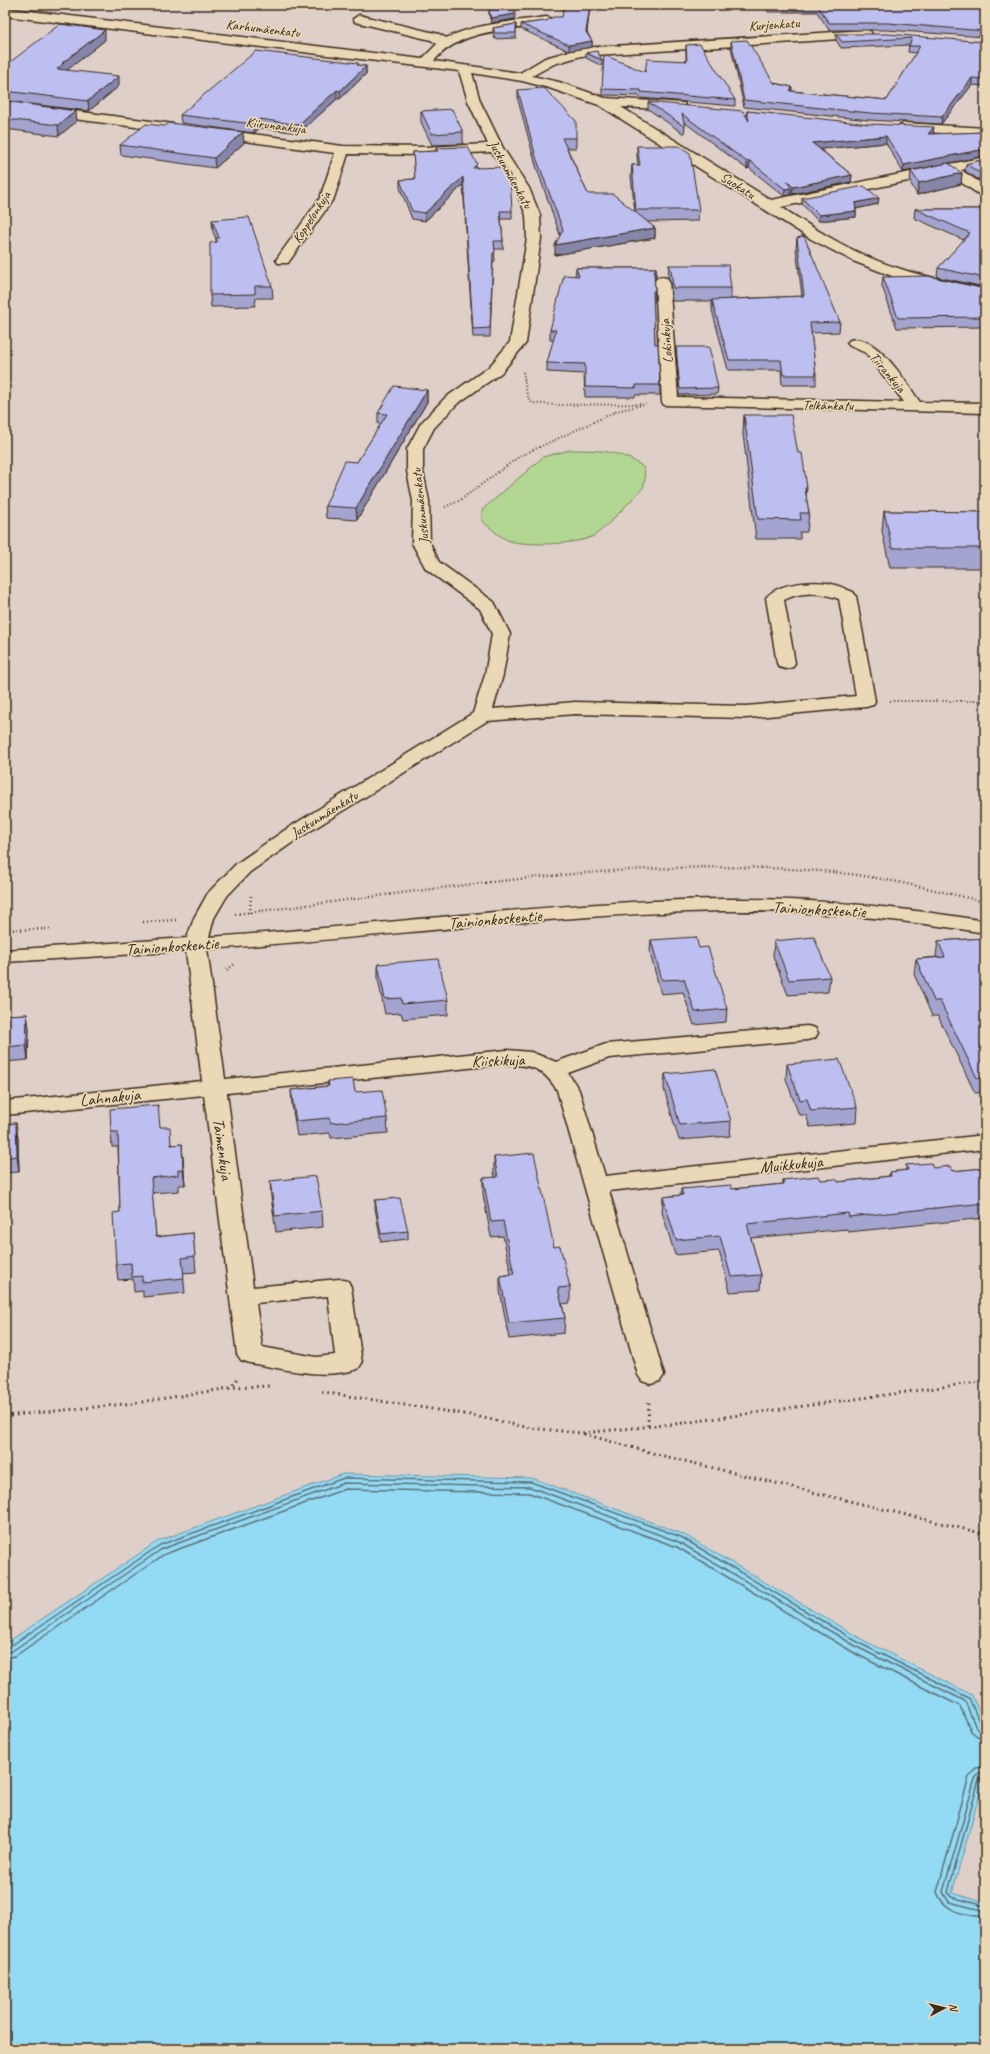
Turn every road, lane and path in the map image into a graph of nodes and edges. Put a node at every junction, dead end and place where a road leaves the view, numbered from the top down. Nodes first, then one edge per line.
1 (53, 5) edge
2 (5, 12) edge
3 (359, 18) dead end
4 (60, 19) junction
5 (546, 21) edge
6 (880, 35) edge
7 (445, 43) junction
8 (425, 63) junction
9 (464, 68) junction
10 (493, 73) joint
11 (522, 77) junction
12 (604, 102) junction
13 (5, 106) edge
14 (691, 107) edge
15 (892, 126) edge
16 (186, 130) edge
17 (202, 132) edge
18 (985, 132) edge
19 (496, 148) junction
20 (343, 150) junction
21 (985, 161) edge
22 (950, 169) junction
23 (985, 192) edge
24 (769, 205) junction
25 (283, 260) dead end
26 (662, 281) dead end
27 (985, 293) edge
28 (518, 343) junction
29 (855, 343) dead end
30 (670, 402) joint
31 (916, 407) junction
32 (985, 408) edge
33 (421, 518) junction
34 (786, 664) dead end
35 (866, 701) junction
36 (985, 701) edge
37 (482, 716) junction
38 (251, 891) dead end
39 (985, 902) edge
40 (250, 913) junction
41 (204, 918) junction
42 (142, 922) dead end
43 (57, 928) dead end
44 (985, 928) edge
45 (5, 930) edge
46 (196, 944) junction
47 (5, 956) edge
48 (807, 1033) dead end
49 (555, 1070) junction
50 (215, 1087) junction
51 (5, 1108) edge
52 (985, 1142) edge
53 (596, 1185) junction
54 (243, 1296) junction
55 (651, 1375) dead end
56 (985, 1381) edge
57 (279, 1386) dead end
58 (316, 1391) dead end
59 (5, 1416) edge
60 (582, 1433) junction
61 (985, 1534) edge

1 - 4 street
2 - 4 street, Karhumäenkatu
3 - 7 street
4 - 8 street, Karhumäenkatu
5 - 7 street
6 - 11 street, Kurjenkatu
7 - 8 street
8 - 9 street, Karhumäenkatu
9 - 10 street, Karhumäenkatu
9 - 19 street, Juskunmäenkatu
10 - 11 street, Suokatu
11 - 12 street, Suokatu
12 - 14 street
12 - 24 street, Suokatu
13 - 16 street
15 - 18 street
17 - 20 street, Kiirunankuja
19 - 20 street, Kiirunankuja
19 - 28 street, Juskunmäenkatu
20 - 25 street, Koppelonkuja
21 - 22 street
22 - 23 street
22 - 24 street
24 - 27 street, Suokatu
26 - 30 street, Lokinkuja
28 - 33 street, Juskunmäenkatu
28 - 33 path
29 - 31 street, Tiirankuja
30 - 31 street, Telkänkatu
31 - 32 street, Telkänkatu
33 - 37 street, Juskunmäenkatu
34 - 35 street
35 - 36 path
35 - 37 street
37 - 41 street, Juskunmäenkatu
38 - 40 path
39 - 40 path
40 - 41 path
41 - 42 path
41 - 46 street, Juskunmäenkatu
43 - 45 path
44 - 46 street, Tainionkoskentie
46 - 47 street, Tainionkoskentie
46 - 50 street, Taimenkuja
48 - 49 street
49 - 50 street, Kiiskikuja
49 - 53 street
50 - 51 street, Lahnakuja
50 - 54 street, Taimenkuja
52 - 53 street, Muikkukuja
53 - 55 street
54 - 54 street, Taimenkuja
56 - 60 path
57 - 59 path
58 - 60 path
60 - 61 path

